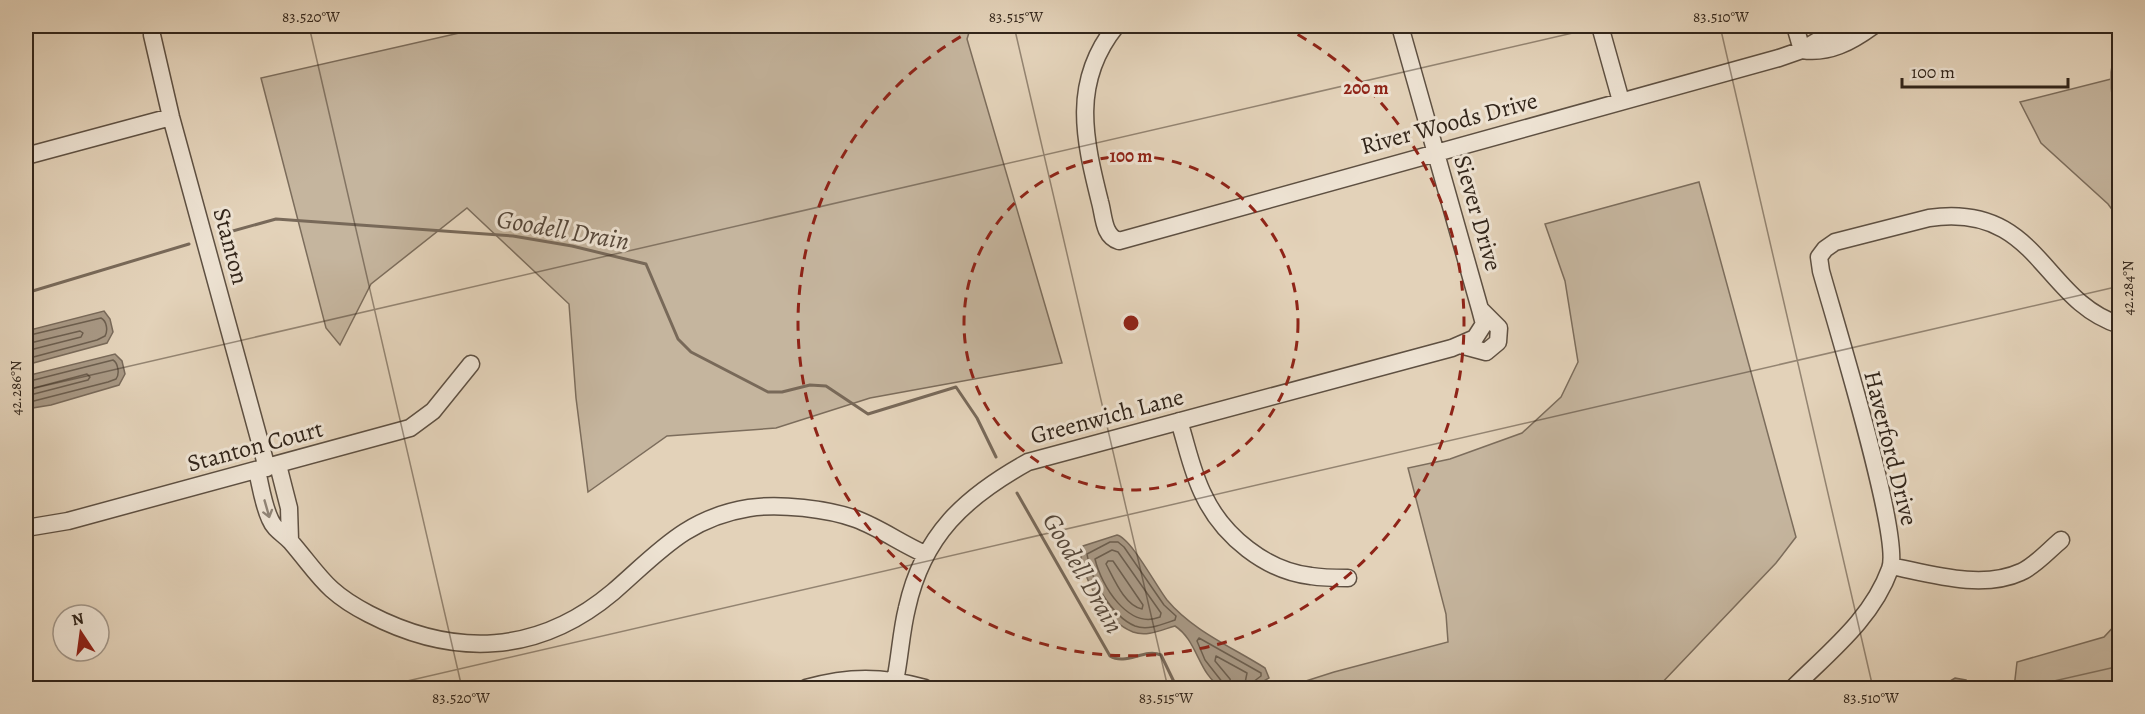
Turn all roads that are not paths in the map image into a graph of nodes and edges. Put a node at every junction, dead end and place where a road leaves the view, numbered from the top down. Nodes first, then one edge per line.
1 (1116, 26) edge
2 (1400, 26) edge
3 (1600, 26) edge
4 (1795, 26) edge
5 (1843, 26) edge
6 (1873, 26) edge
7 (150, 29) edge
8 (1802, 50) junction
9 (1621, 101) junction
10 (171, 117) junction
11 (1436, 152) junction
12 (26, 156) edge
13 (1480, 309) junction
14 (2120, 325) edge
15 (1481, 329) joint
16 (1498, 342) joint
17 (1460, 345) junction
18 (471, 364) dead end
19 (1179, 421) junction
20 (267, 468) junction
21 (26, 528) edge
22 (2061, 540) dead end
23 (925, 554) junction
24 (1891, 566) junction
25 (1348, 578) dead end
26 (895, 681) junction
27 (806, 688) edge
28 (925, 688) edge
29 (1793, 688) edge

1 - 11 street, River Woods Drive
2 - 11 street, Siever Drive
3 - 9 street
4 - 8 street
5 - 8 street, River Woods Drive
6 - 8 street, River Woods Drive
7 - 10 street, Stanton
8 - 9 street, River Woods Drive
9 - 11 street, River Woods Drive
10 - 12 street
10 - 20 street, Stanton
11 - 13 street, Siever Drive
13 - 15 street, Siever Drive
13 - 16 street, Siever Drive
14 - 24 street, Haverford Drive
15 - 17 street, Greenwich Lane
16 - 17 street, Greenwich Lane
17 - 19 street, Greenwich Lane
18 - 20 street, Stanton Court
19 - 23 street, Greenwich Lane
19 - 25 street
20 - 21 street, Stanton Court
20 - 23 street, Stanton
22 - 24 street
23 - 26 street, Greenwich Lane
24 - 29 street, Haverford Drive
26 - 27 street
26 - 28 street

